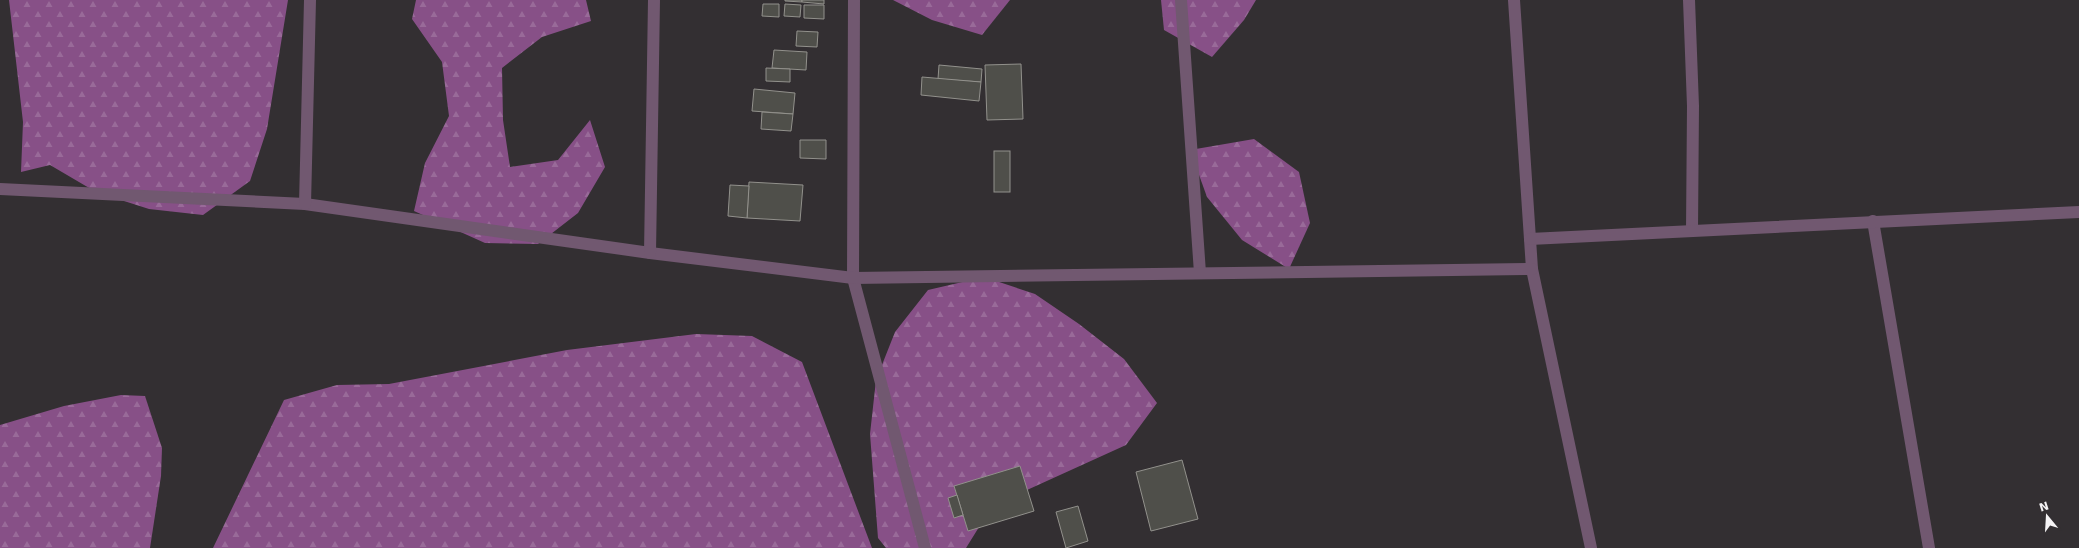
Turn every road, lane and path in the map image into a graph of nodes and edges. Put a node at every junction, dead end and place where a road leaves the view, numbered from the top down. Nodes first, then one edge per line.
1 (310, 0) edge
2 (654, 0) edge
3 (854, 0) edge
4 (1181, 0) edge
5 (1514, 0) edge
6 (1689, 0) edge
7 (0, 189) edge
8 (305, 204) junction
9 (2079, 212) edge
10 (1873, 221) junction
11 (1692, 230) junction
12 (1530, 238) junction
13 (650, 253) junction
14 (1532, 269) junction
15 (1200, 273) junction
16 (853, 278) junction
17 (925, 548) edge
18 (1591, 548) edge
19 (1930, 548) edge

1 - 8 street
2 - 13 street
3 - 16 street
4 - 15 street
5 - 12 street
6 - 11 street
7 - 8 street
8 - 13 street
9 - 10 street
10 - 11 street
10 - 19 street
11 - 12 street
12 - 14 street
13 - 16 street
14 - 15 street
14 - 18 street
15 - 16 street
16 - 17 street

